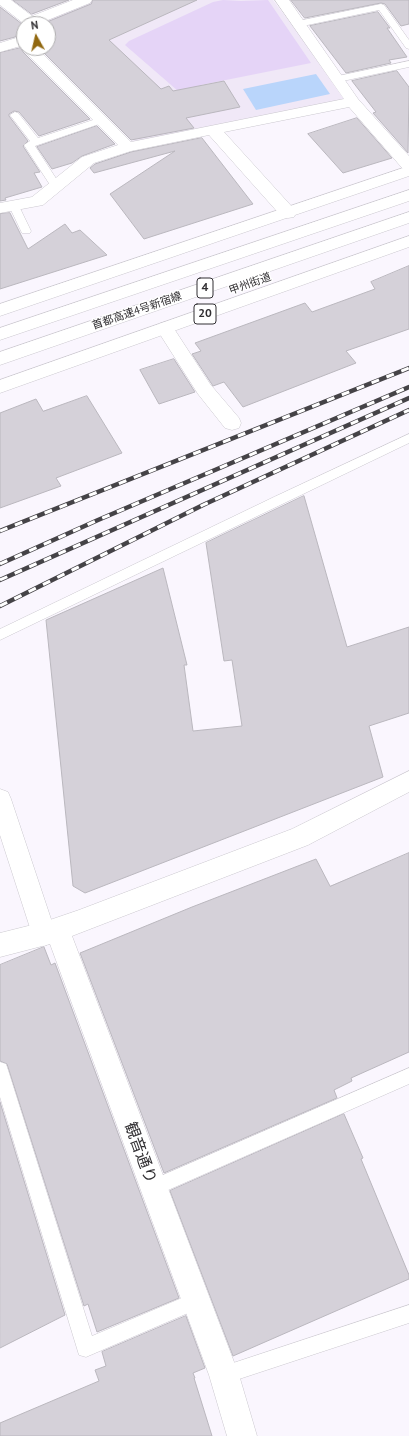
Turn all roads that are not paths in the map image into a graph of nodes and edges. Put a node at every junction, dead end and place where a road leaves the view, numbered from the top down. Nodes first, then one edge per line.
1 (2, 0) edge
2 (85, 0) edge
3 (282, 0) edge
4 (21, 16) edge
5 (47, 16) edge
6 (298, 24) junction
7 (16, 44) edge
8 (409, 46) edge
9 (0, 48) edge
10 (39, 56) edge
11 (409, 64) edge
12 (338, 79) junction
13 (353, 102) junction
14 (14, 115) dead end
15 (102, 120) junction
16 (213, 130) junction
17 (36, 143) junction
18 (128, 147) junction
19 (409, 166) edge
20 (409, 171) edge
21 (409, 182) edge
22 (56, 186) junction
23 (409, 194) edge
24 (7, 207) edge
25 (288, 213) junction
26 (409, 217) edge
27 (409, 228) edge
28 (26, 231) dead end
29 (409, 241) edge
30 (0, 310) edge
31 (0, 320) edge
32 (165, 328) junction
33 (0, 334) edge
34 (0, 359) edge
35 (0, 374) edge
36 (0, 387) edge
37 (232, 423) dead end
38 (409, 438) edge
39 (0, 635) edge
40 (409, 781) edge
41 (0, 799) edge
42 (50, 932) junction
43 (0, 945) edge
44 (0, 1070) edge
45 (409, 1076) edge
46 (153, 1188) junction
47 (196, 1301) junction
48 (409, 1314) edge
49 (224, 1376) junction
50 (242, 1436) edge

1 - 4 main road
2 - 5 main road
3 - 6 main road
6 - 8 lane
6 - 12 main road
7 - 9 main road
10 - 15 main road
11 - 12 lane
12 - 13 main road
13 - 16 main road
13 - 19 main road
14 - 17 lane
15 - 17 lane
15 - 18 main road
16 - 18 main road
16 - 25 main road
17 - 22 lane
18 - 22 main road
20 - 25 main road
21 - 31 main road
22 - 24 main road
23 - 33 main road, 首都高速4号新宿線 / 4
24 - 28 lane
25 - 30 main road
26 - 34 main road, 首都高速4号新宿線 / 4
27 - 35 main road, 甲州街道 / 20
29 - 32 main road, 20
32 - 36 main road, 20
32 - 37 main road
38 - 39 lane
40 - 42 main road
41 - 42 main road, 観音通り
42 - 43 main road
42 - 46 main road, 観音通り
44 - 47 lane
45 - 46 lane
46 - 47 main road, 観音通り
47 - 49 main road, 観音通り
48 - 49 lane
49 - 50 main road, 観音通り

